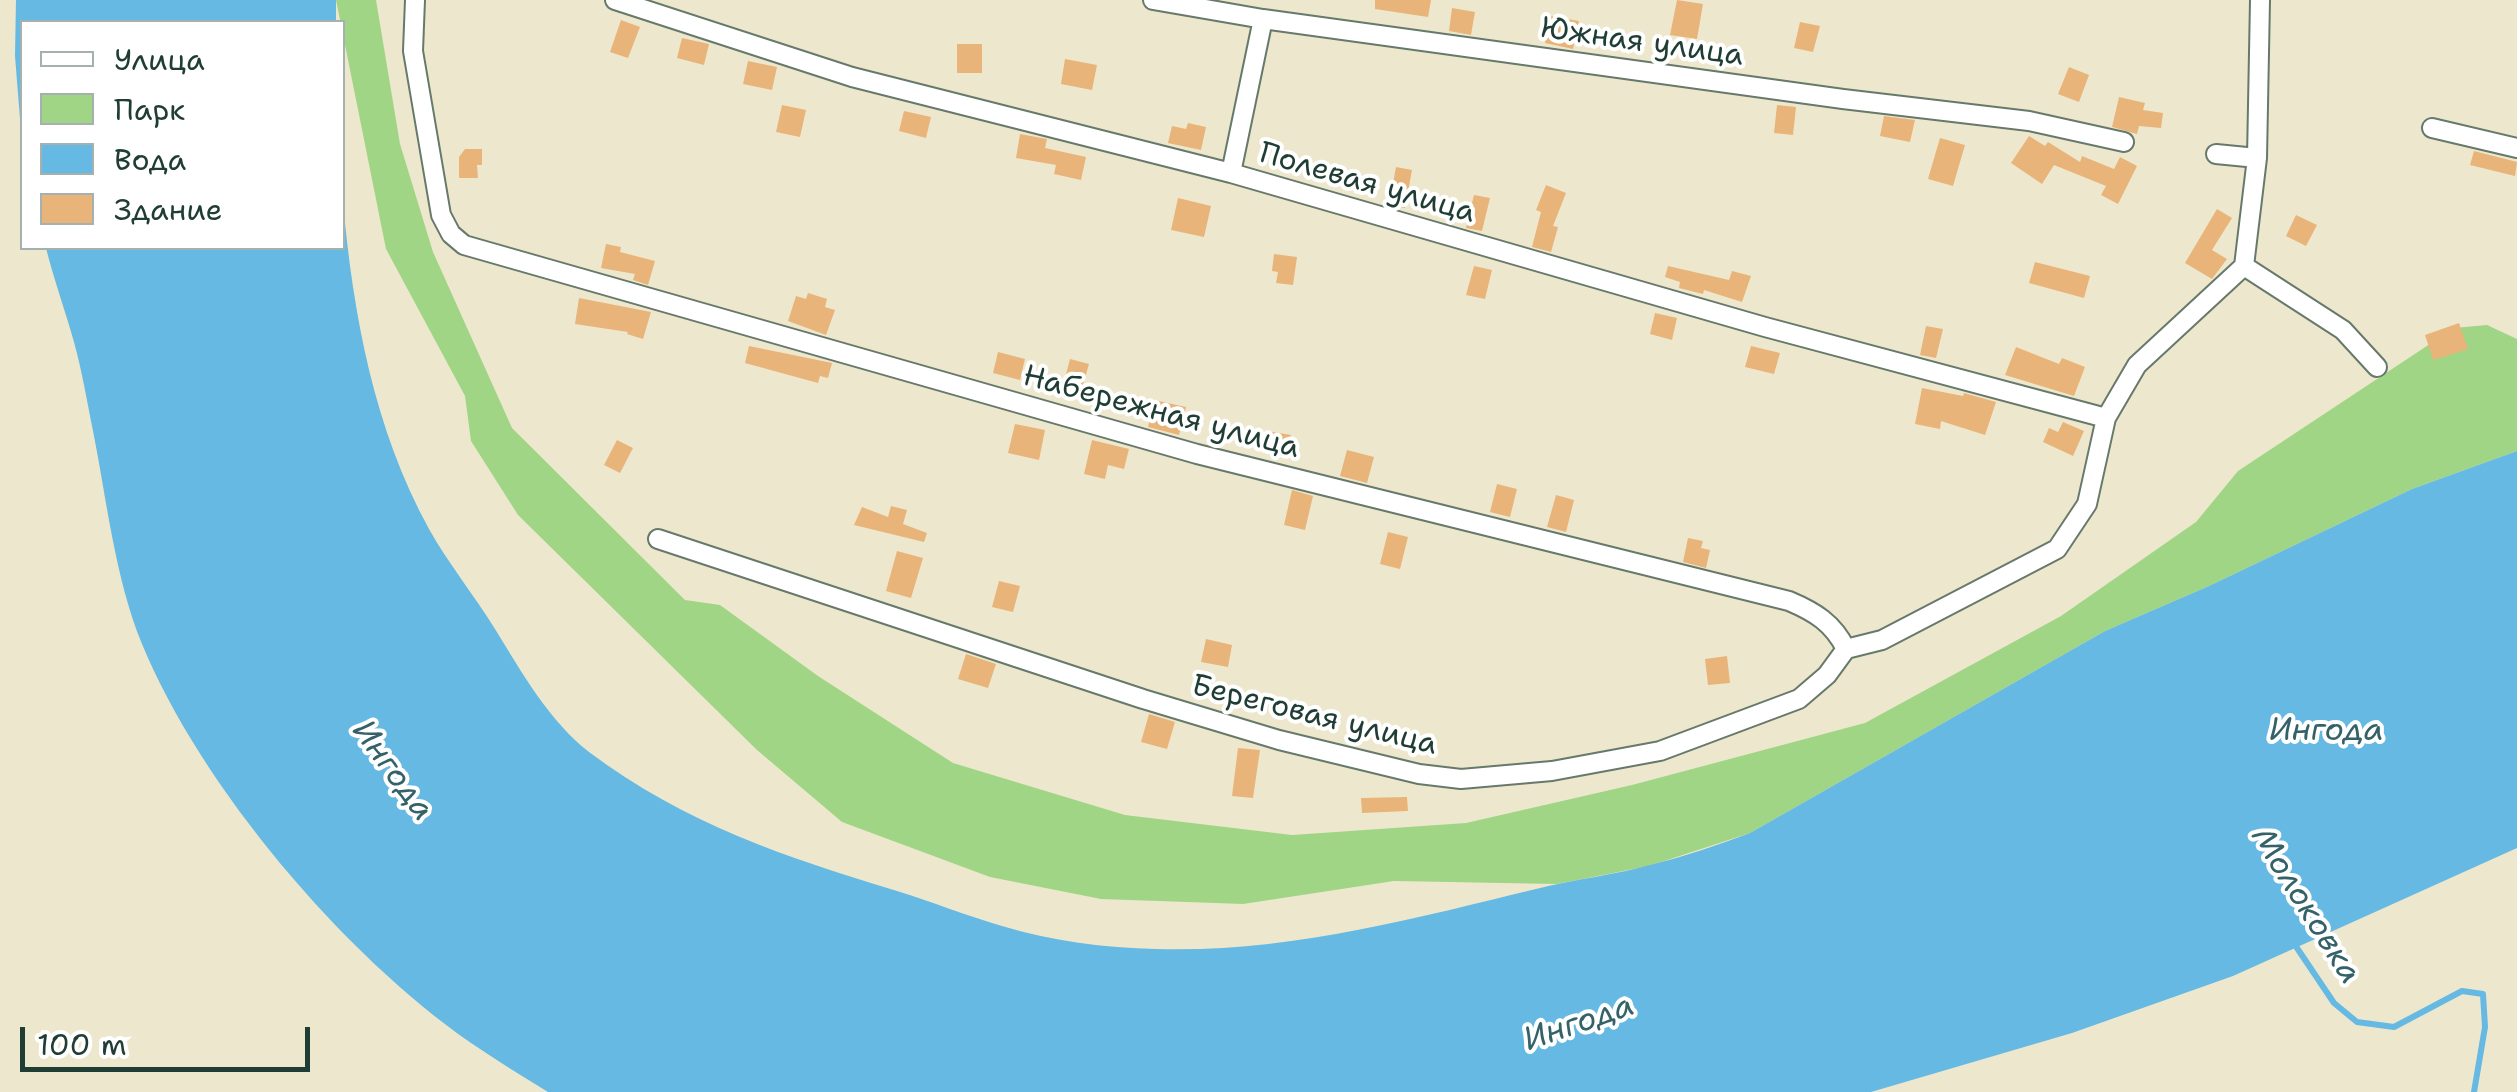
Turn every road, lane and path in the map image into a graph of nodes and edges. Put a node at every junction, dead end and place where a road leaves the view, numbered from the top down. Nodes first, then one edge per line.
1 (414, 0) edge
2 (615, 0) edge
3 (1153, 0) edge
4 (2260, 0) edge
5 (1263, 19) junction
6 (2432, 128) dead end
7 (2124, 142) dead end
8 (2517, 148) edge
9 (2216, 154) dead end
10 (2256, 158) junction
11 (1231, 173) junction
12 (2244, 266) junction
13 (2377, 367) dead end
14 (2106, 418) junction
15 (658, 539) dead end
16 (1846, 649) junction

1 - 16 street, Набережная улица
2 - 11 street, Полевая улица
3 - 5 street, Южная улица
4 - 10 street
5 - 7 street, Южная улица
5 - 11 street
6 - 8 street
9 - 10 street
10 - 12 street
11 - 14 street, Полевая улица
12 - 13 street
12 - 14 street
14 - 16 street
15 - 16 street, Береговая улица

